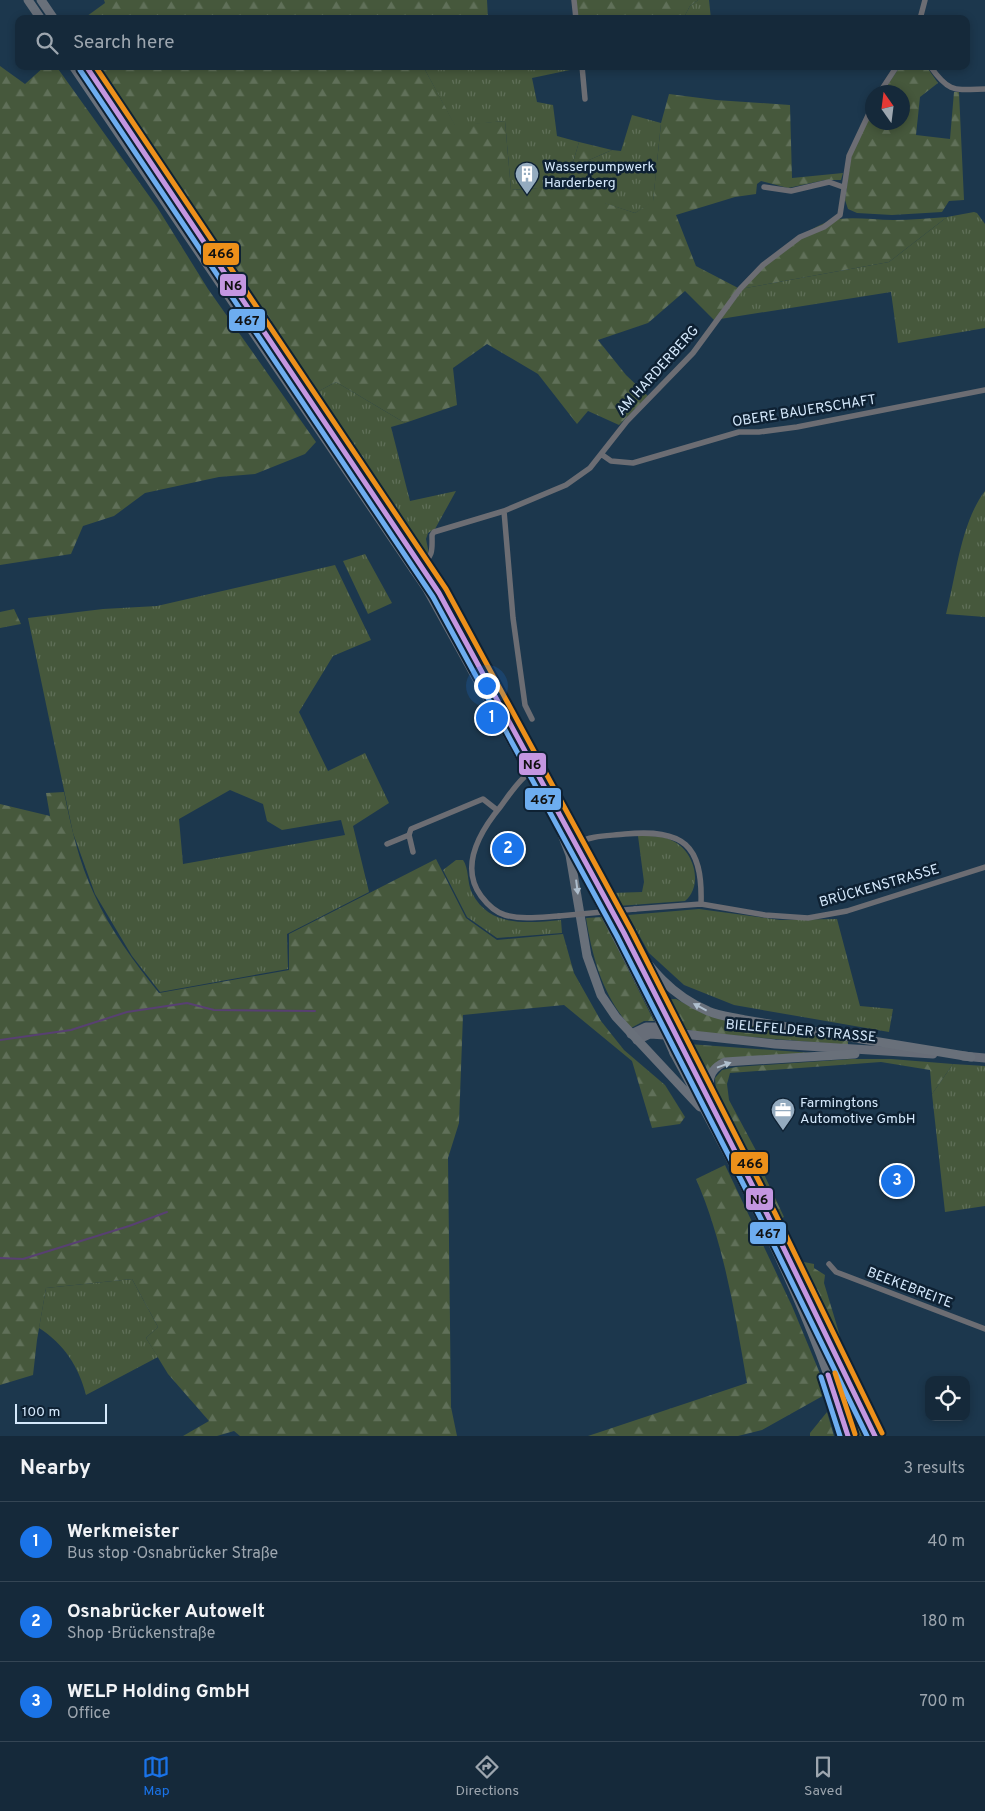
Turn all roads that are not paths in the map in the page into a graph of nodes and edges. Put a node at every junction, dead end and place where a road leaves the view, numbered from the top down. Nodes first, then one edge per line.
1 (28, 0) edge
2 (41, 0) edge
3 (574, 0) edge
4 (925, 0) edge
5 (38, 15) edge
6 (51, 15) edge
7 (576, 15) edge
8 (921, 15) edge
9 (76, 70) edge
10 (89, 70) edge
11 (582, 70) edge
12 (894, 70) edge
13 (933, 70) edge
14 (885, 85) edge
15 (985, 89) edge
16 (585, 99) dead end
17 (865, 122) edge
18 (764, 187) dead end
19 (842, 187) junction
20 (985, 390) edge
21 (601, 454) junction
22 (504, 511) junction
23 (418, 567) junction
24 (532, 719) dead end
25 (529, 773) junction
26 (497, 810) junction
27 (558, 824) junction
28 (410, 835) junction
29 (577, 843) junction
30 (387, 844) dead end
31 (414, 852) dead end
32 (985, 868) edge
33 (701, 904) junction
34 (624, 933) junction
35 (663, 1020) junction
36 (634, 1037) junction
37 (679, 1053) junction
38 (855, 1054) junction
39 (972, 1057) junction
40 (985, 1058) edge
41 (709, 1116) junction
42 (720, 1120) junction
43 (829, 1264) dead end
44 (797, 1277) junction
45 (985, 1328) edge
46 (848, 1436) edge
47 (855, 1436) edge
48 (874, 1436) edge

1 - 5 highway
2 - 6 highway
3 - 7 street
4 - 8 street
9 - 23 highway
10 - 23 highway
11 - 16 street
12 - 14 street
13 - 15 street
17 - 19 street, AM HARDERBERG
18 - 19 street
19 - 21 street, AM HARDERBERG
20 - 21 street, OBERE BAUERSCHAFT
21 - 22 street, AM HARDERBERG
22 - 23 street, AM HARDERBERG
22 - 24 street
23 - 25 main road
23 - 29 main road
25 - 26 street, BRÜCKENSTRASSE
25 - 27 highway
26 - 28 street
26 - 33 street, BRÜCKENSTRASSE, bridge
27 - 35 highway
27 -> 36 highway
28 - 30 street
28 - 31 street
29 - 33 street
29 - 34 highway
32 - 33 street, BRÜCKENSTRASSE
34 - 35 highway
39 -> 34 highway
35 - 37 highway, bridge
36 - 38 main road, BIELEFELDER STRASSE
36 - 39 main road, BIELEFELDER STRASSE
36 - 41 highway
37 - 41 highway
37 - 42 highway
38 - 39 main road, BIELEFELDER STRASSE
42 -> 38 highway
39 - 40 main road, BIELEFELDER STRASSE
41 - 46 highway
42 - 44 highway
43 - 45 street, BEEKEBREITE
44 - 47 highway
44 - 48 highway

